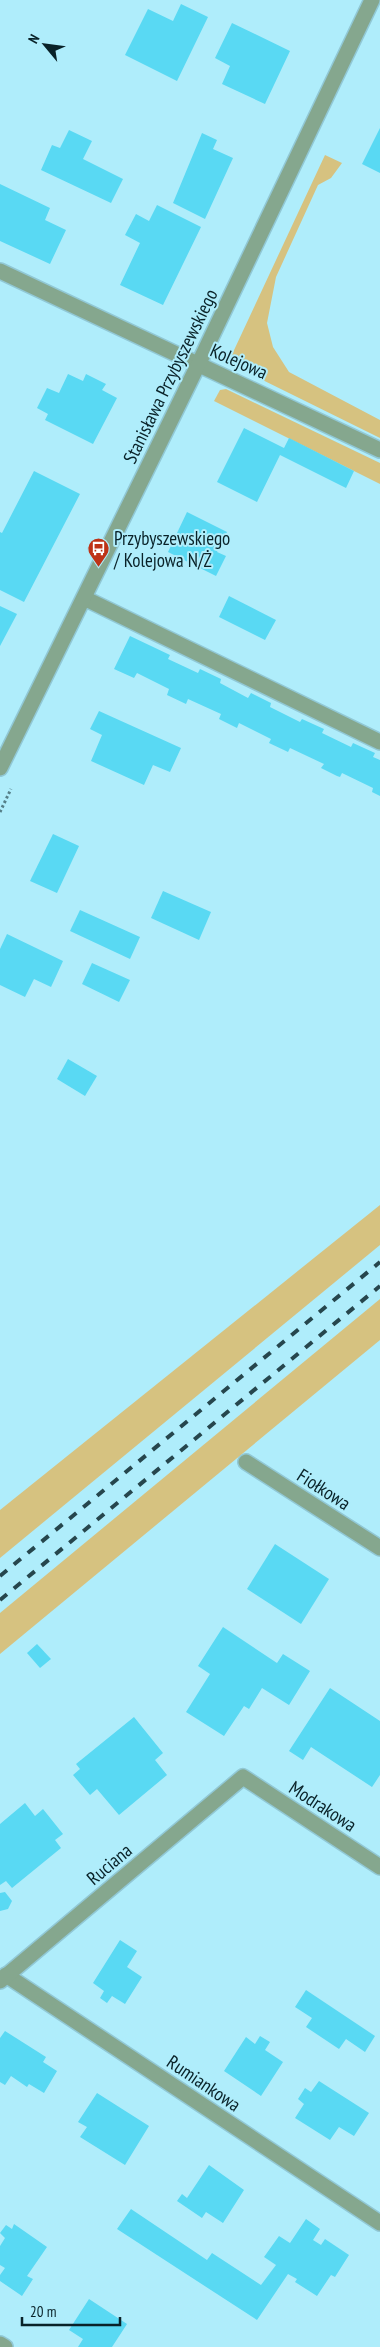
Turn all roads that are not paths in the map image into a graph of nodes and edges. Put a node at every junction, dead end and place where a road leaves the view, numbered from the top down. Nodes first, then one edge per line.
1 (372, 0) edge
2 (0, 272) edge
3 (198, 365) junction
4 (380, 450) edge
5 (84, 598) junction
6 (380, 742) edge
7 (0, 768) edge
8 (246, 1462) dead end
9 (380, 1548) edge
10 (244, 1777) joint
11 (380, 1867) edge
12 (3, 1978) edge
13 (380, 2223) edge
14 (0, 2344) edge
15 (5, 2347) edge

1 - 3 street, Stanisława Przybyszewskiego
2 - 3 street, Kolejowa
3 - 4 street, Kolejowa
3 - 5 street, Stanisława Przybyszewskiego
5 - 6 street
5 - 7 street, Stanisława Przybyszewskiego
8 - 9 street, Fiołkowa
10 - 11 street, Modrakowa
10 - 12 street, Ruciana
12 - 13 street, Rumiankowa
14 - 15 street

